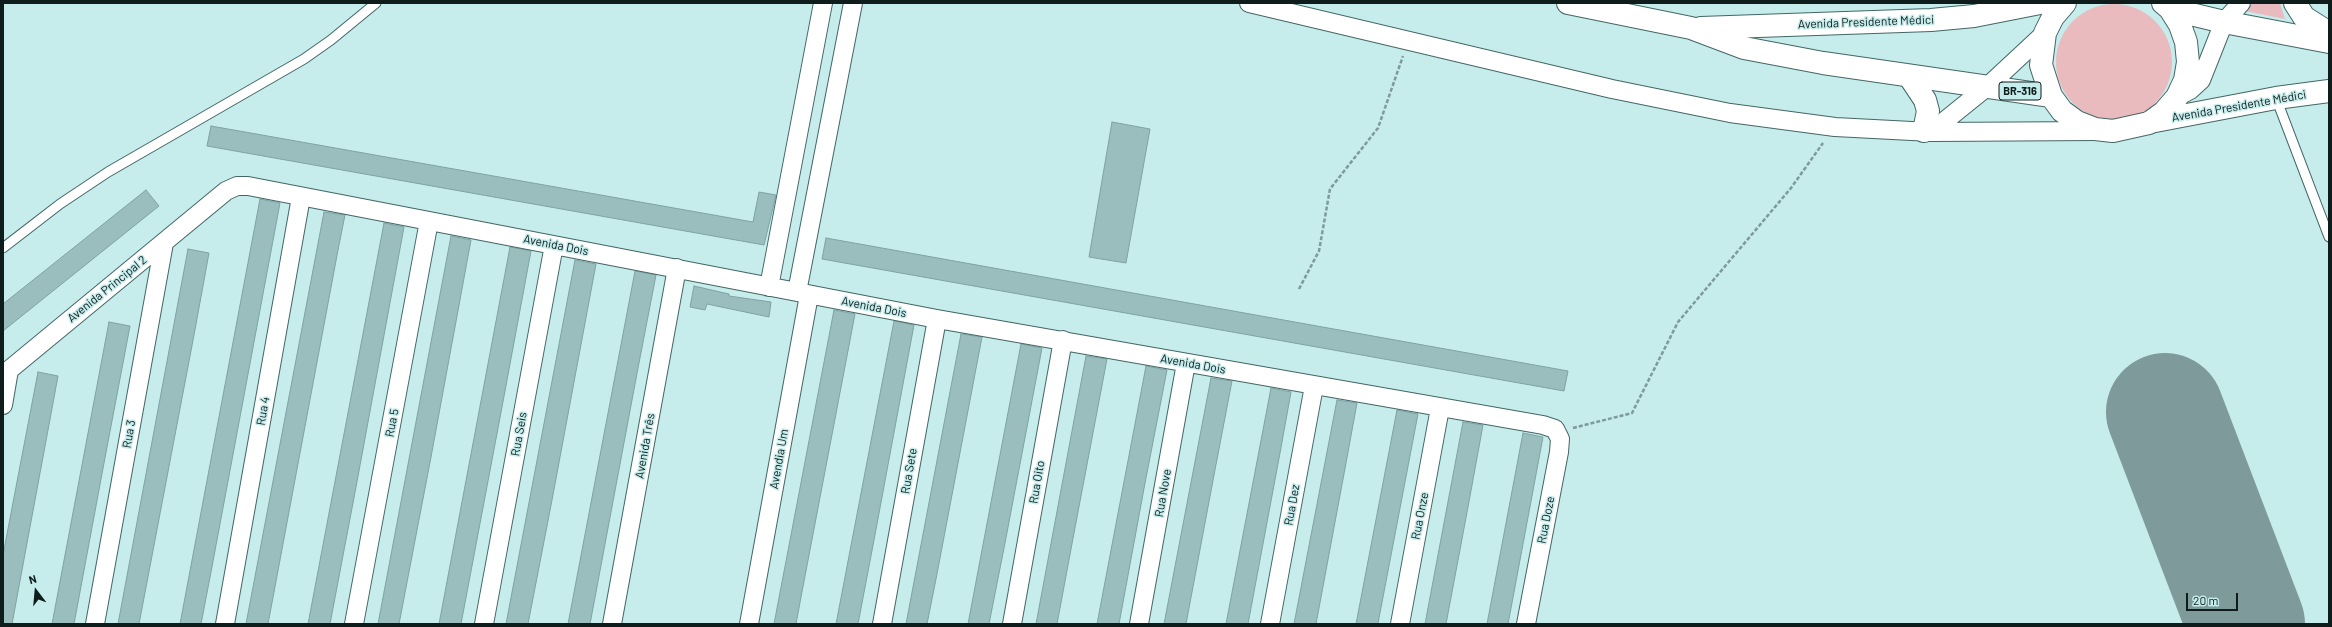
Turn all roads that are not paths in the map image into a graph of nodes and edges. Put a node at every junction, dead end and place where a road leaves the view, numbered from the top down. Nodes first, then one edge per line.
1 (376, 3) edge
2 (823, 3) edge
3 (853, 3) edge
4 (1249, 3) edge
5 (1568, 3) edge
6 (2040, 3) edge
7 (2065, 3) edge
8 (2295, 3) edge
9 (2166, 6) edge
10 (2233, 9) edge
11 (1691, 28) junction
12 (2044, 33) junction
13 (2329, 33) edge
14 (2329, 42) edge
15 (1909, 76) junction
16 (1988, 86) junction
17 (2329, 91) edge
18 (2051, 96) junction
19 (2177, 97) junction
20 (2276, 98) junction
21 (2149, 122) junction
22 (2113, 131) junction
23 (1927, 132) junction
24 (301, 197) junction
25 (211, 203) joint
26 (429, 221) junction
27 (2329, 237) edge
28 (164, 243) junction
29 (554, 244) junction
30 (3, 248) edge
31 (677, 268) junction
32 (769, 287) junction
33 (803, 294) junction
34 (937, 319) junction
35 (1063, 340) junction
36 (1186, 363) junction
37 (6, 372) edge
38 (1314, 386) junction
39 (3, 405) edge
40 (1440, 408) junction
41 (1551, 429) joint
42 (95, 624) edge
43 (225, 624) edge
44 (354, 624) edge
45 (484, 624) edge
46 (612, 624) edge
47 (749, 624) edge
48 (882, 624) edge
49 (1012, 624) edge
50 (1139, 624) edge
51 (1270, 624) edge
52 (1400, 624) edge
53 (1526, 624) edge

1 - 30 lane
2 - 32 street
3 - 33 street, Avendia Um
4 - 23 street
5 - 11 main road, Avenida Presidente Médici
6 - 11 main road, Avenida Presidente Médici
7 - 12 main road
8 - 13 main road
9 - 10 main road
9 - 19 main road
10 - 14 main road
10 - 19 street
11 - 15 main road, Avenida Presidente Médici
12 - 16 street
12 - 18 main road
15 - 16 main road, Avenida Presidente Médici
15 - 23 main road
16 - 18 main road, BR-316
16 - 23 street
17 - 20 main road, Avenida Presidente Médici
18 - 22 main road
19 - 21 main road
20 - 21 main road, Avenida Presidente Médici
20 - 27 lane
21 - 22 main road, Avenida Presidente Médici
22 - 23 street
24 - 25 street, Avenida Dois
24 - 26 street, Avenida Dois
24 - 43 street, Rua 4
25 - 28 street, Avenida Principal 2
26 - 29 street, Avenida Dois
26 - 44 street, Rua 5
28 - 37 street, Avenida Principal 2
28 - 42 street, Rua 3
29 - 31 street, Avenida Dois
29 - 45 street, Rua Seis
31 - 32 street, Avenida Dois
31 - 46 street, Avenida Três
32 - 33 street, Avenida Dois
33 - 34 street, Avenida Dois
33 - 47 street, Avendia Um
34 - 35 street, Avenida Dois
34 - 48 street, Rua Sete
35 - 36 street, Avenida Dois
35 - 49 street, Rua Oito
36 - 38 street, Avenida Dois
36 - 50 street, Rua Nove
37 - 39 street
38 - 40 street, Avenida Dois
38 - 51 street, Rua Dez
40 - 41 street, Avenida Dois
40 - 52 street, Rua Onze
41 - 53 street, Rua Doze

